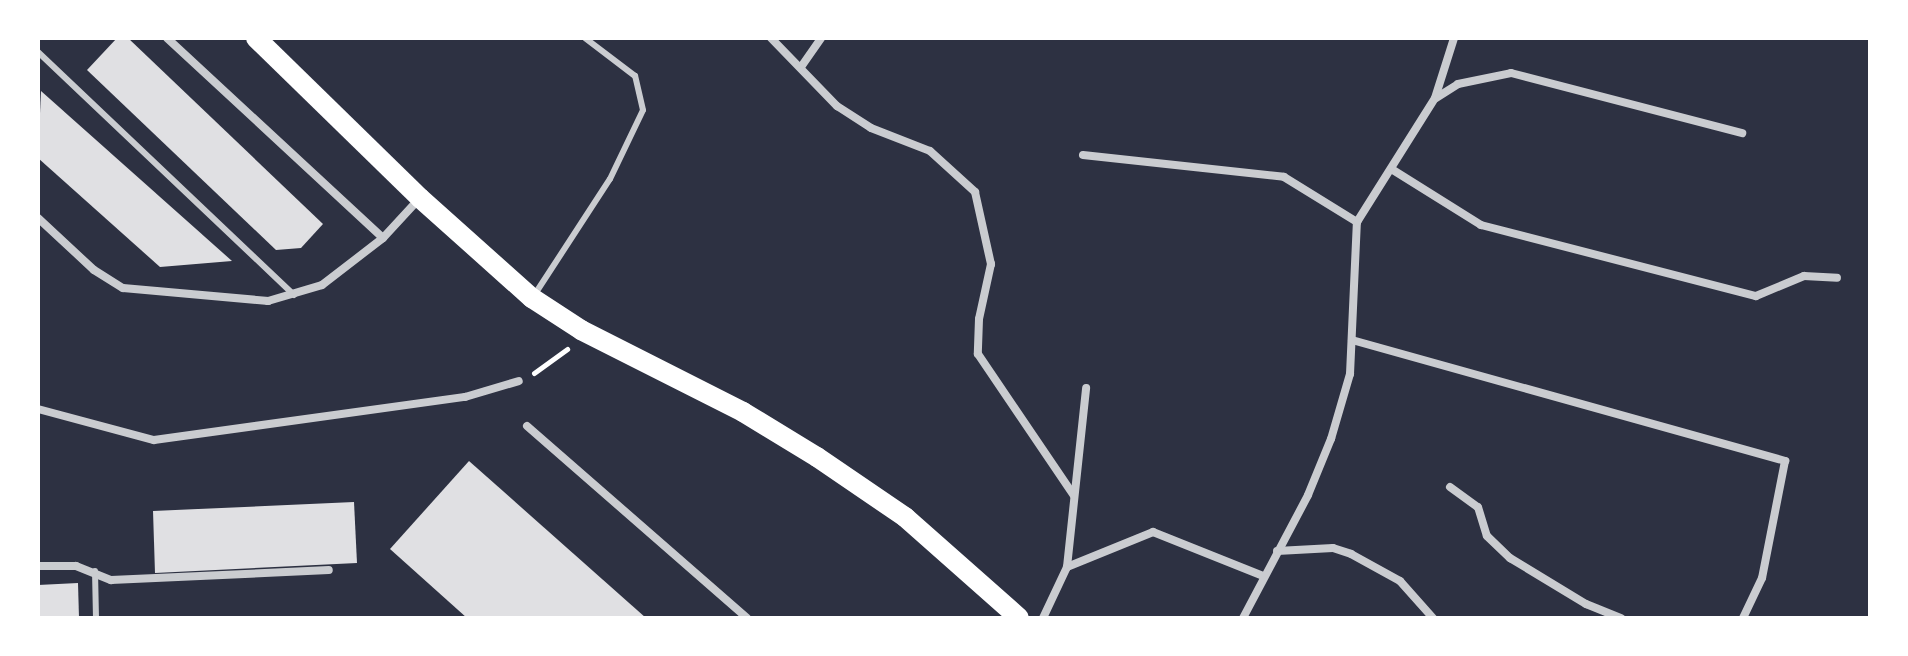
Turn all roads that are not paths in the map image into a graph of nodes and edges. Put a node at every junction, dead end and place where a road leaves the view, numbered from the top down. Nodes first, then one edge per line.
1 (167, 38) edge
2 (256, 38) edge
3 (585, 38) edge
4 (771, 38) edge
5 (821, 38) edge
6 (1454, 38) edge
7 (38, 52) edge
8 (801, 67) junction
9 (1435, 98) junction
10 (1742, 133) dead end
11 (1083, 155) dead end
12 (1393, 170) junction
13 (420, 198) junction
14 (38, 218) edge
15 (1357, 222) junction
16 (383, 238) junction
17 (1837, 278) dead end
18 (295, 296) junction
19 (532, 298) junction
20 (1352, 340) junction
21 (519, 381) road end
22 (1086, 388) dead end
23 (38, 409) edge
24 (527, 426) dead end
25 (1450, 487) dead end
26 (1074, 496) junction
27 (1277, 551) junction
28 (38, 566) edge
29 (1067, 567) junction
30 (329, 570) dead end
31 (95, 571) junction
32 (1263, 576) junction
33 (738, 610) junction
34 (96, 618) edge
35 (730, 618) edge
36 (747, 618) edge
37 (1019, 618) edge
38 (1043, 618) edge
39 (1243, 618) edge
40 (1433, 618) edge
41 (1621, 618) edge
42 (1743, 618) edge

1 - 16 street
2 - 13 main road
3 - 19 lane
4 - 8 street
5 - 8 street
6 - 9 street
7 - 18 lane
8 - 26 street
9 - 10 street
9 - 12 street
11 - 15 street
12 - 15 street
12 - 17 street
13 - 16 street
13 - 19 main road
14 - 18 street
15 - 20 street
16 - 18 street
19 - 37 main road
20 - 27 street
20 - 42 street
21 - 23 street
22 - 26 street
24 - 33 street
25 - 41 street
26 - 29 street
27 - 32 street
27 - 40 street
28 - 31 street
29 - 32 street
29 - 38 street
30 - 31 street
31 - 34 lane
32 - 39 street
33 - 35 street
33 - 36 street

